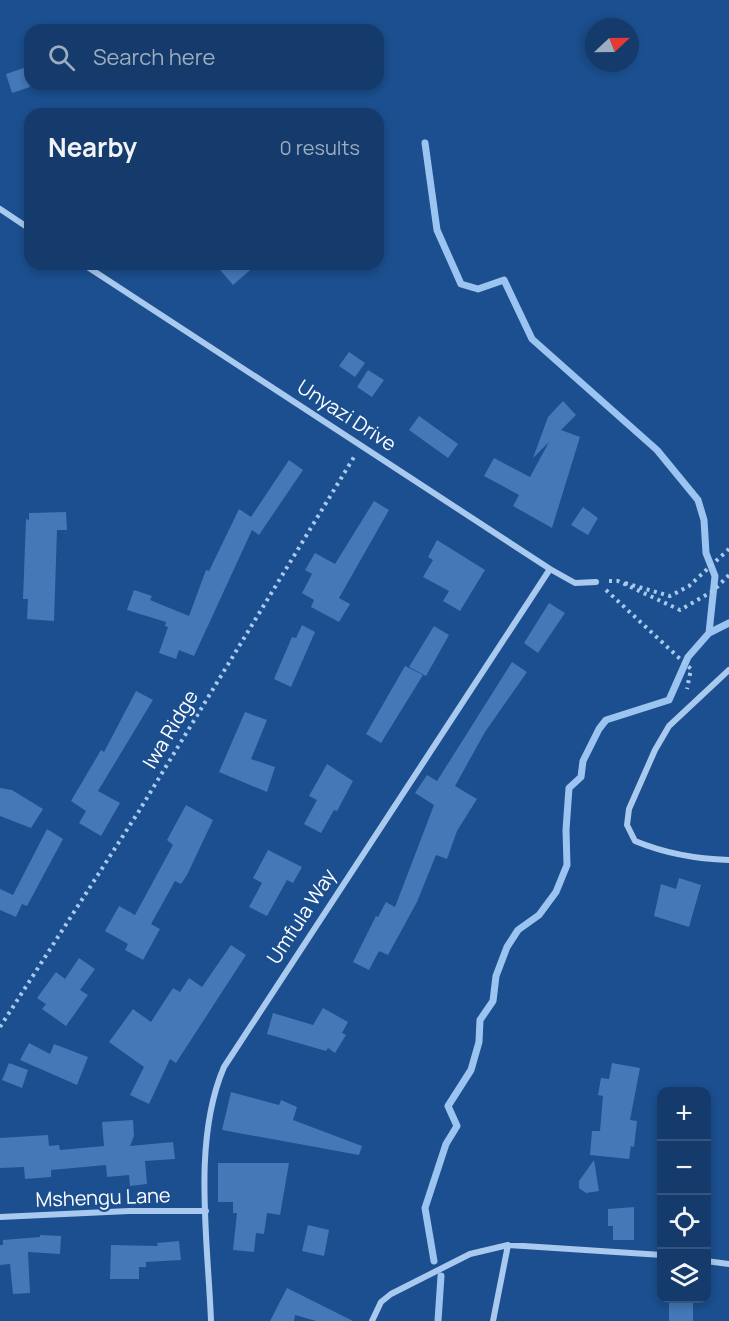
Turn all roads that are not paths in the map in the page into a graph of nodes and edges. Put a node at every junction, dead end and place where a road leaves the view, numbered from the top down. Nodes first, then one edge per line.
1 (0, 209) edge
2 (24, 225) edge
3 (92, 270) edge
4 (550, 569) junction
5 (596, 582) road end
6 (729, 670) edge
7 (729, 860) edge
8 (206, 1211) junction
9 (0, 1217) edge
10 (508, 1245) junction
11 (657, 1255) edge
12 (711, 1262) edge
13 (729, 1264) edge
14 (211, 1321) edge
15 (372, 1321) edge
16 (493, 1321) edge

1 - 2 street
3 - 4 street, Unyazi Drive
4 - 5 street, Unyazi Drive
4 - 8 street, Umfula Way
6 - 7 street
8 - 9 street, Mshengu Lane
8 - 14 street, Umfula Way
10 - 11 street
10 - 15 street
10 - 16 street
12 - 13 street

